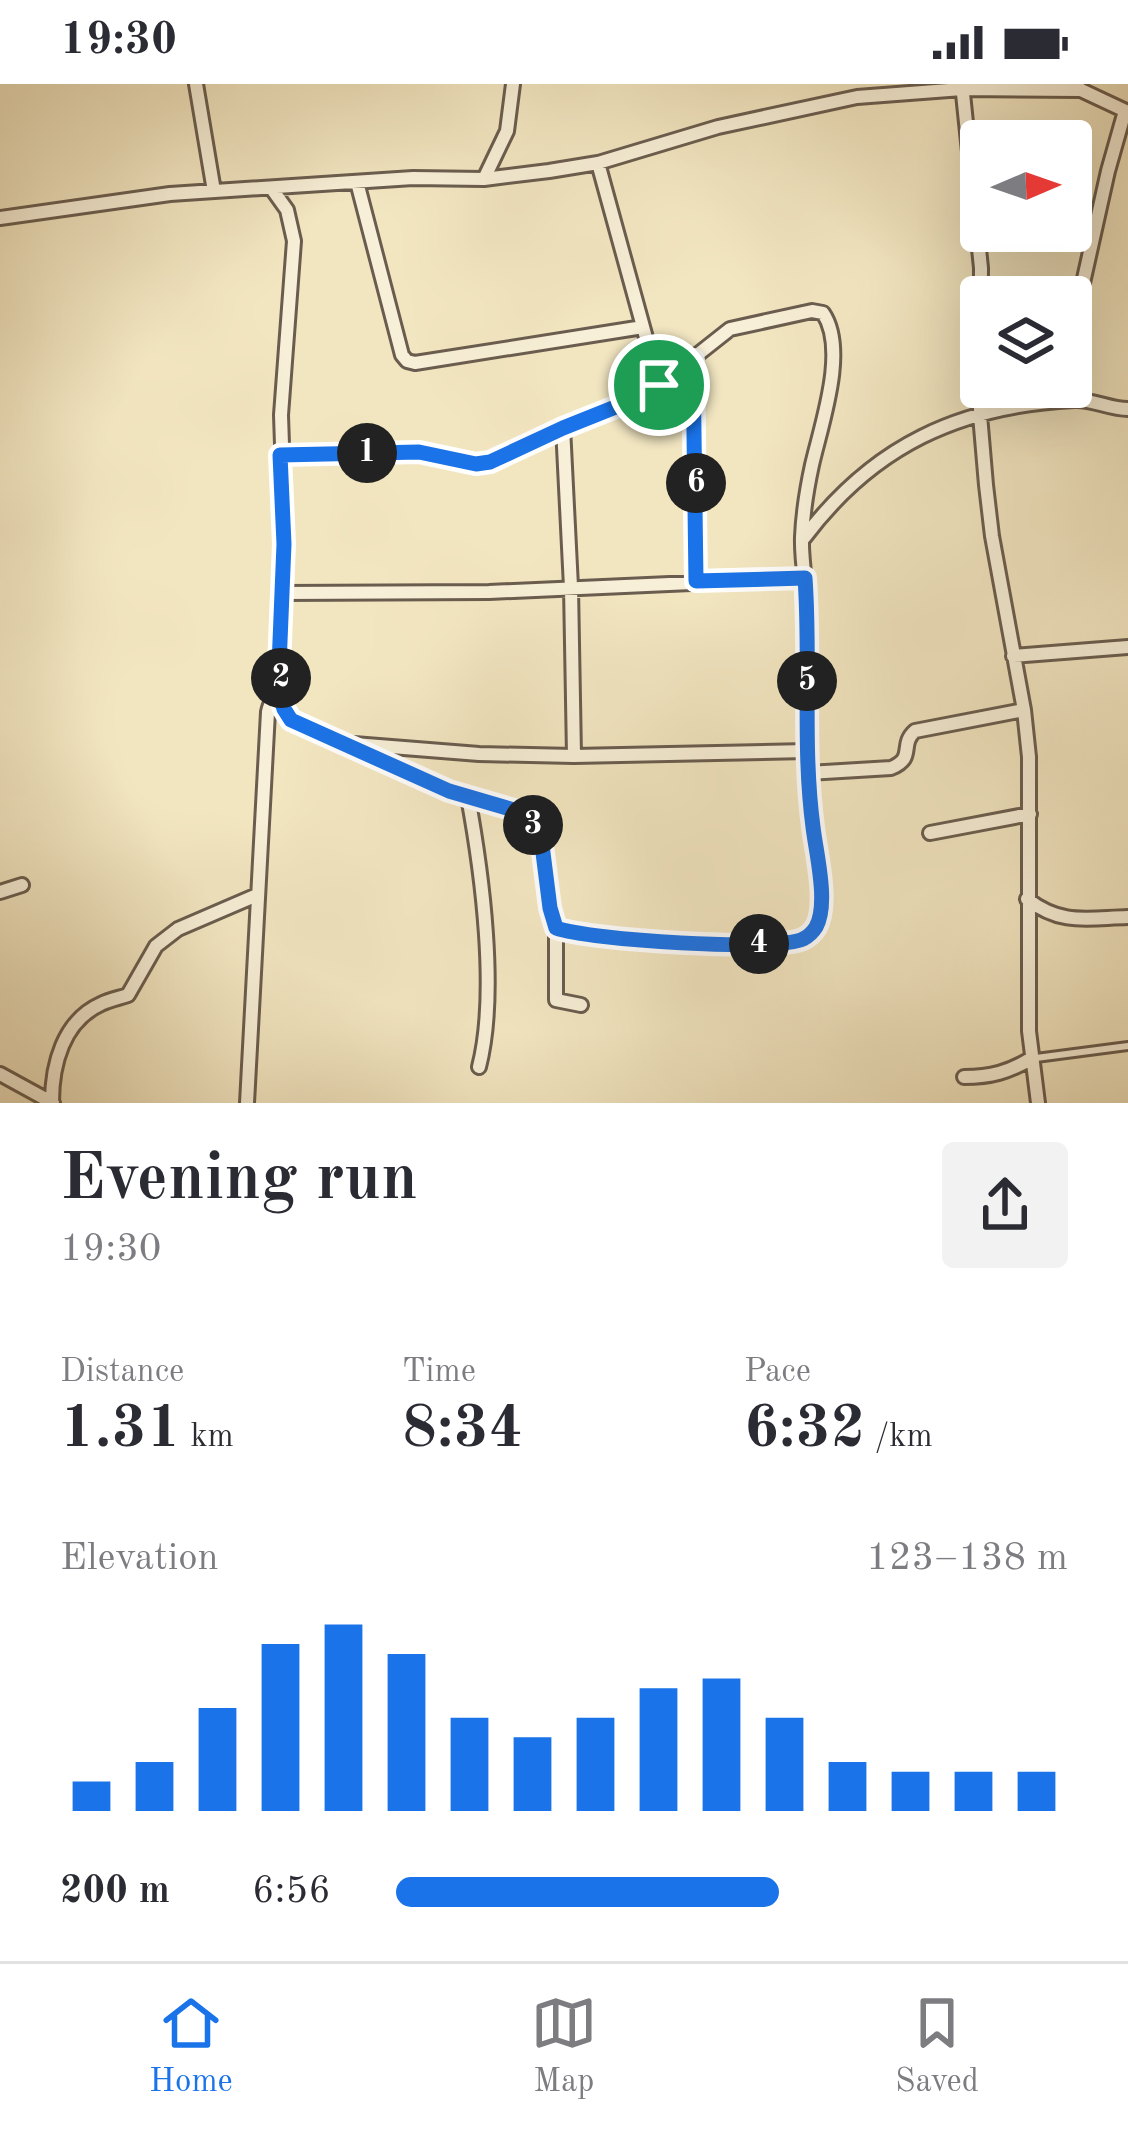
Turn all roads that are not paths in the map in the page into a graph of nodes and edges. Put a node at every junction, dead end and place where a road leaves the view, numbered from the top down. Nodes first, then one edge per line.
1 (196, 84) edge
2 (513, 84) edge
3 (962, 86) edge
4 (1078, 87) edge
5 (1127, 111) edge
6 (598, 163) junction
7 (484, 179) junction
8 (357, 182) junction
9 (272, 189) junction
10 (214, 191) junction
11 (0, 218) edge
12 (1085, 276) edge
13 (643, 327) junction
14 (693, 360) junction
15 (659, 385) junction
16 (1092, 400) edge
17 (1012, 408) edge
18 (1128, 409) edge
19 (980, 415) junction
20 (563, 428) junction
21 (280, 455) junction
22 (802, 541) junction
23 (805, 578) junction
24 (696, 581) junction
25 (572, 587) junction
26 (281, 593) junction
27 (1128, 647) edge
28 (1013, 656) junction
29 (278, 690) junction
30 (1024, 710) junction
31 (347, 743) junction
32 (807, 752) junction
33 (574, 756) junction
34 (808, 773) junction
35 (468, 797) junction
36 (1030, 814) junction
37 (930, 833) dead end
38 (22, 885) dead end
39 (0, 892) edge
40 (257, 895) junction
41 (1027, 899) junction
42 (1128, 917) edge
43 (556, 928) junction
44 (580, 1005) dead end
45 (1128, 1046) edge
46 (1032, 1058) junction
47 (479, 1066) dead end
48 (0, 1074) edge
49 (964, 1077) dead end
50 (52, 1103) edge
51 (247, 1103) edge
52 (1038, 1103) edge

1 - 10 street
2 - 7 street
3 - 4 street
3 - 6 street
3 - 19 street
4 - 5 street
5 - 12 street
6 - 7 street
6 - 13 street
7 - 8 street
8 - 9 street
8 - 13 street
9 - 10 street
9 - 21 street
10 - 11 street
13 - 15 street
14 - 15 street
14 - 22 street
14 - 24 street
15 - 20 street
16 - 18 street
17 - 19 street
19 - 22 street
19 - 28 street
20 - 21 street
20 - 25 street
21 - 26 street
22 - 23 street
23 - 24 street
23 - 32 street
24 - 25 street
25 - 26 street
25 - 33 street
26 - 29 street
27 - 28 street
28 - 30 street
29 - 31 street
29 - 40 street
30 - 34 street
30 - 36 street
31 - 33 street
31 - 35 street
32 - 33 street
32 - 34 street
34 - 43 street
35 - 43 street
35 - 47 street
36 - 37 street
36 - 41 street
38 - 39 street
40 - 50 street
40 - 51 street
41 - 42 street
41 - 46 street
43 - 44 street
45 - 46 lane
46 - 49 street
46 - 52 street
48 - 50 street

